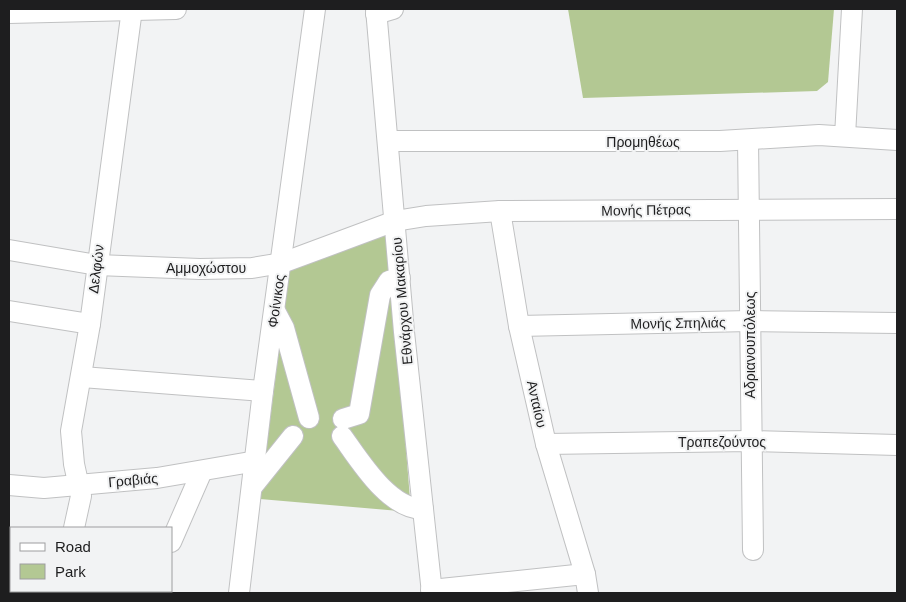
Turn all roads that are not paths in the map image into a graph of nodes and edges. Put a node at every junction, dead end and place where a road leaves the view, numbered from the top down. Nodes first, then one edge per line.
1 (132, 9) edge
2 (176, 9) edge
3 (315, 9) edge
4 (852, 9) edge
5 (382, 11) edge
6 (9, 13) edge
7 (845, 136) junction
8 (748, 140) junction
9 (897, 140) edge
10 (388, 141) junction
11 (749, 208) junction
12 (897, 209) edge
13 (500, 212) junction
14 (395, 220) junction
15 (9, 250) edge
16 (282, 263) junction
17 (97, 265) junction
18 (400, 278) junction
19 (9, 311) edge
20 (275, 311) junction
21 (750, 321) junction
22 (897, 323) edge
23 (90, 324) junction
24 (520, 326) junction
25 (82, 377) junction
26 (263, 391) junction
27 (309, 418) dead end
28 (294, 436) dead end
29 (750, 441) junction
30 (546, 444) junction
31 (897, 445) edge
32 (256, 461) junction
33 (202, 471) junction
34 (9, 485) edge
35 (79, 485) junction
36 (252, 487) junction
37 (423, 510) junction
38 (74, 527) edge
39 (172, 540) edge
40 (753, 550) dead end
41 (587, 584) edge
42 (432, 592) edge
43 (239, 593) edge

1 - 2 street
1 - 6 street
1 - 17 street, Δελφών
3 - 16 street, Φοίνικος
4 - 7 street
5 - 10 street, Εθνάρχου Μακαρίου
7 - 8 street, Προμηθέως
7 - 9 street, Προμηθέως
8 - 10 street, Προμηθέως
8 - 11 street, Αδριανουπόλεως
10 - 14 street, Εθνάρχου Μακαρίου
11 - 12 street, Μονής Πέτρας
11 - 13 street, Μονής Πέτρας
11 - 21 street, Αδριανουπόλεως
13 - 14 street, Μονής Πέτρας
13 - 24 street, Ανταίου
14 - 16 street, Αμμοχώστου
14 - 18 street, Εθνάρχου Μακαρίου
15 - 17 street, Αμμοχώστου
16 - 17 street, Αμμοχώστου
16 - 20 street, Φοίνικος
17 - 23 street, Δελφών
18 - 37 street, Εθνάρχου Μακαρίου
18 - 37 street
19 - 23 street
20 - 26 street, Φοίνικος
20 - 27 street
21 - 22 street, Μονής Σπηλιάς
21 - 24 street, Μονής Σπηλιάς
21 - 29 street, Αδριανουπόλεως
23 - 25 street, Δελφών
24 - 30 street, Ανταίου
25 - 26 street
25 - 35 street, Δελφών
26 - 32 street, Φοίνικος
28 - 36 street
29 - 30 street, Τραπεζούντος
29 - 31 street, Τραπεζούντος
29 - 40 street, Αδριανουπόλεως
30 - 41 street, Ανταίου
32 - 33 street, Γραβιάς
32 - 36 street, Φοίνικος
33 - 35 street, Γραβιάς
33 - 39 street
34 - 35 street, Γραβιάς
35 - 38 street, Δελφών
36 - 43 street, Φοίνικος
37 - 42 street, Εθνάρχου Μακαρίου
41 - 42 street

